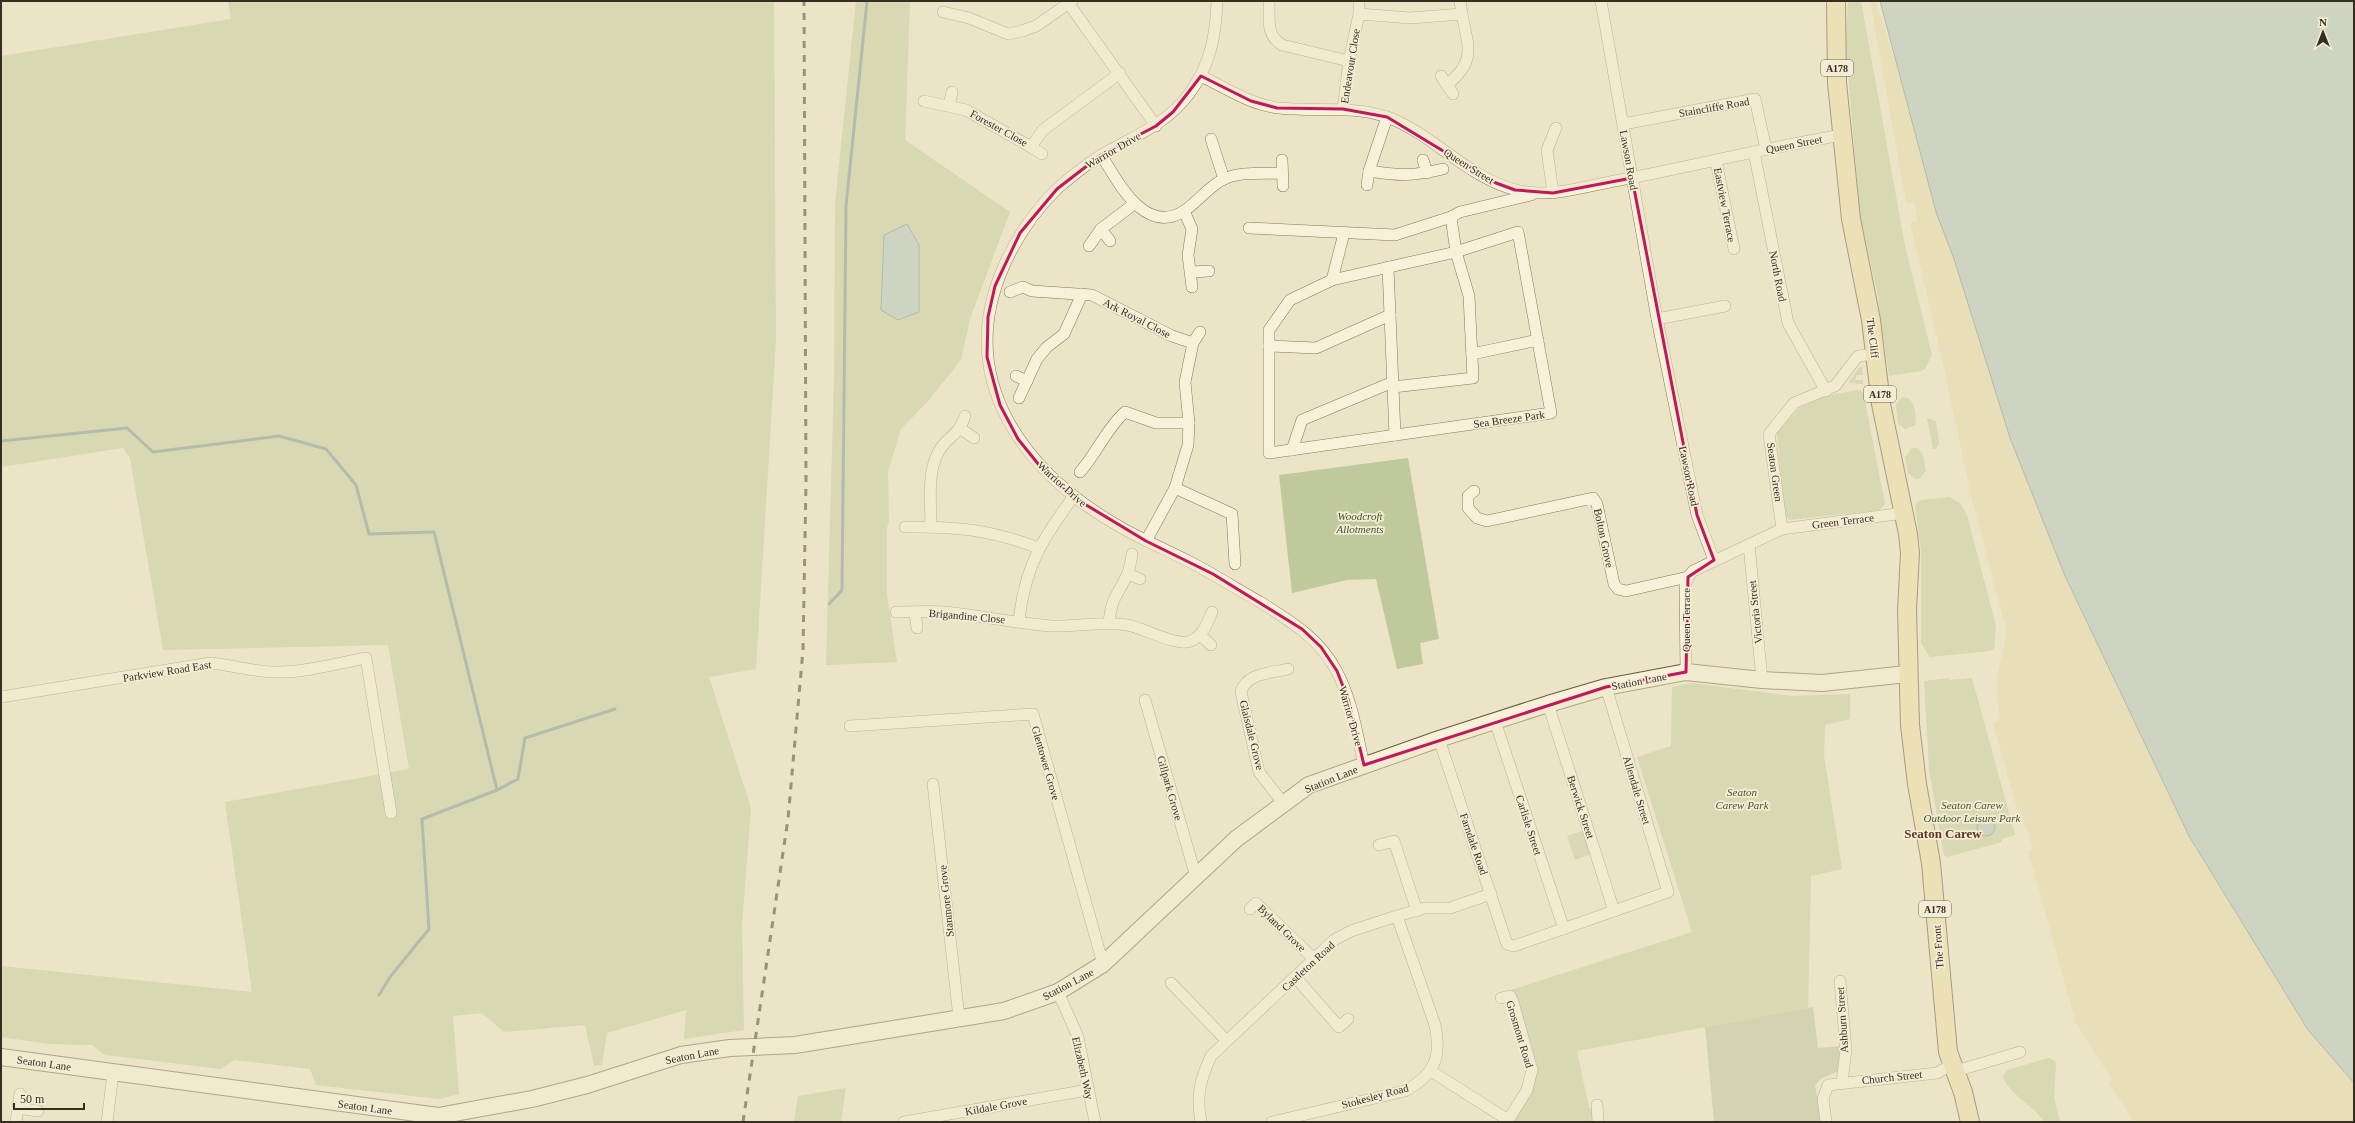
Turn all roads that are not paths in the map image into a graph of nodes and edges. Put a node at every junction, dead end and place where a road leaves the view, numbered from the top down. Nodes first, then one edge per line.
1 (1217, 1) edge
2 (1269, 1) edge
3 (1359, 1) edge
4 (1460, 1) edge
5 (1601, 1) edge
6 (1836, 1) edge
7 (1070, 2) edge
8 (943, 12) dead end
9 (1359, 14) junction
10 (1462, 14) junction
11 (1349, 61) junction
12 (1120, 73) junction
13 (1201, 76) junction
14 (1447, 85) dead end
15 (952, 92) dead end
16 (924, 101) dead end
17 (949, 106) junction
18 (1343, 109) junction
19 (1387, 117) junction
20 (1622, 124) junction
21 (1156, 126) junction
22 (1556, 128) dead end
23 (1842, 135) junction
24 (1211, 138) dead end
25 (1031, 147) junction
26 (1766, 149) junction
27 (1754, 152) junction
28 (1042, 154) dead end
29 (1101, 155) junction
30 (1282, 160) dead end
31 (1423, 160) dead end
32 (1716, 161) junction
33 (1442, 169) dead end
34 (1369, 171) junction
35 (1282, 173) junction
36 (1427, 173) junction
37 (1632, 178) junction
38 (1224, 179) junction
39 (1367, 185) dead end
40 (1283, 186) dead end
41 (1553, 193) junction
42 (1536, 194) junction
43 (1134, 204) junction
44 (1184, 211) junction
45 (1451, 217) junction
46 (1249, 228) dead end
47 (1101, 229) junction
48 (1344, 232) junction
49 (1110, 241) dead end
50 (1088, 246) dead end
51 (1734, 249) dead end
52 (1456, 252) junction
53 (1388, 267) junction
54 (1209, 271) dead end
55 (1191, 272) junction
56 (1332, 280) junction
57 (1192, 287) dead end
58 (1010, 292) dead end
59 (1082, 294) junction
60 (1725, 306) dead end
61 (1390, 315) junction
62 (1657, 319) junction
63 (1200, 332) dead end
64 (1538, 340) junction
65 (1193, 343) junction
66 (1269, 346) junction
67 (1472, 354) junction
68 (1875, 354) junction
69 (1016, 376) dead end
70 (1027, 381) junction
71 (1393, 385) junction
72 (1826, 391) junction
73 (1019, 398) dead end
74 (965, 416) dead end
75 (1190, 423) junction
76 (961, 430) junction
77 (1395, 435) junction
78 (974, 438) dead end
79 (1292, 450) junction
80 (1080, 472) dead end
81 (1175, 488) junction
82 (1474, 491) dead end
83 (1074, 497) junction
84 (1904, 513) junction
85 (905, 527) dead end
86 (931, 527) junction
87 (1782, 529) junction
88 (1146, 542) junction
89 (1749, 545) junction
90 (1039, 548) junction
91 (1132, 554) dead end
92 (1714, 560) junction
93 (1235, 564) dead end
94 (1128, 574) junction
95 (1688, 577) junction
96 (1140, 578) dead end
97 (896, 612) dead end
98 (915, 612) junction
99 (1212, 612) dead end
100 (1019, 621) junction
101 (1109, 624) junction
102 (917, 628) dead end
103 (1200, 634) junction
104 (1211, 645) dead end
105 (1288, 669) dead end
106 (1686, 672) junction
107 (1907, 674) junction
108 (1762, 680) junction
109 (1606, 687) junction
110 (1, 696) edge
111 (1145, 700) dead end
112 (1548, 704) junction
113 (1495, 721) junction
114 (850, 726) dead end
115 (1439, 739) junction
116 (1364, 765) junction
117 (933, 784) dead end
118 (1283, 803) junction
119 (391, 814) dead end
120 (1379, 845) dead end
121 (1196, 877) junction
122 (1491, 894) junction
123 (1250, 909) dead end
124 (1417, 911) junction
125 (1614, 911) junction
126 (1397, 916) junction
127 (1564, 929) junction
128 (1314, 959) junction
129 (1103, 964) junction
130 (1296, 978) junction
131 (1840, 981) dead end
132 (1171, 983) dead end
133 (1058, 992) junction
134 (1501, 998) dead end
135 (959, 1018) junction
136 (1348, 1020) dead end
137 (1226, 1040) junction
138 (795, 1046) joint
139 (2020, 1052) dead end
140 (1, 1058) edge
141 (1954, 1067) junction
142 (1431, 1071) junction
143 (113, 1073) junction
144 (1842, 1082) junction
145 (1088, 1090) junction
146 (20, 1094) dead end
147 (1597, 1105) dead end
148 (18, 1108) junction
149 (38, 1111) dead end
150 (1508, 1121) edge
151 (16, 1122) edge
152 (109, 1122) edge
153 (904, 1122) edge
154 (1095, 1122) edge
155 (1201, 1122) edge
156 (1272, 1122) edge
157 (1598, 1122) edge
158 (1826, 1122) edge
159 (1970, 1122) edge

1 - 13 street, Warrior Drive
2 - 11 street
3 - 9 street
4 - 10 street
5 - 20 street, Lawson Road
6 - 23 main road, The Cliff / A178
7 - 8 street
7 - 12 street
9 - 10 street, Endeavour Close
9 - 11 street, Endeavour Close
10 - 14 street
11 - 18 street, Endeavour Close
12 - 21 street
12 - 25 street, Forester Close
13 - 18 street, Queen Street
13 - 21 street, Warrior Drive
15 - 17 street
16 - 17 street, Forester Close
17 - 25 street, Forester Close
18 - 19 street, Queen Street
19 - 34 street
19 - 42 street, Queen Street
20 - 26 street, Staincliffe Road
20 - 37 street, Lawson Road
21 - 29 street, Warrior Drive
22 - 41 street
23 - 26 street, Queen Street
23 - 68 main road, The Cliff / A178
24 - 38 street
25 - 28 street
26 - 27 street, Queen Street
27 - 32 street, Queen Street
27 - 72 street, North Road
29 - 43 street
29 - 83 street, Warrior Drive
30 - 35 street
31 - 36 street
32 - 37 street, Queen Street
32 - 51 street, Eastview Terrace
33 - 36 street
34 - 36 street
34 - 39 street
35 - 38 street
35 - 40 street
37 - 41 street, Queen Street
37 - 62 street, Lawson Road
38 - 44 street
41 - 42 street, Queen Street
42 - 45 street
43 - 44 street
43 - 47 street
44 - 55 street
45 - 48 street
45 - 52 street
46 - 48 street
47 - 49 street
47 - 50 street
48 - 56 street
52 - 53 street, Sea Breeze Park
52 - 64 street, Sea Breeze Park
52 - 67 street
53 - 56 street, Sea Breeze Park
53 - 61 street
54 - 55 street
55 - 57 street
56 - 66 street, Sea Breeze Park
58 - 59 street, Ark Royal Close
59 - 65 street, Ark Royal Close
59 - 70 street
60 - 62 street
61 - 66 street
61 - 71 street
62 - 92 street, Lawson Road
63 - 65 street
64 - 67 street
64 - 77 street, Sea Breeze Park
65 - 75 street
66 - 79 street, Sea Breeze Park
67 - 71 street
68 - 72 street, Seaton Green
68 - 84 main road, The Cliff / A178
69 - 70 street
70 - 73 street
71 - 77 street
71 - 79 street
72 - 87 street, Seaton Green
74 - 76 street
75 - 80 street
75 - 81 street
76 - 78 street
76 - 86 street
77 - 79 street, Sea Breeze Park
81 - 88 street
81 - 93 street
82 - 95 street, Bolton Grove
83 - 88 street, Warrior Drive
83 - 90 street, Brigandine Close
84 - 87 street, Green Terrace
84 - 107 main road, The Cliff / A178
85 - 86 street
86 - 90 street
87 - 89 street, Green Terrace
88 - 116 street, Warrior Drive
89 - 92 street, Queen Terrace
89 - 108 street, Victoria Street
90 - 100 street, Brigandine Close
91 - 94 street
92 - 95 street, Queen Terrace
94 - 96 street
94 - 101 street
95 - 106 street, Queen Terrace
97 - 98 street, Brigandine Close
98 - 100 street, Brigandine Close
98 - 102 street, Brigandine Close
99 - 103 street
100 - 101 street, Brigandine Close
101 - 103 street, Brigandine Close
103 - 104 street
105 - 118 street, Glaisdale Grove
106 - 108 main road, Station Lane
106 - 109 main road, Station Lane
107 - 108 main road, Station Lane
107 - 141 main road, The Front / A178
109 - 112 main road, Station Lane
109 - 125 street, Allendale Street
110 - 119 street, Parkview Road East
111 - 121 street, Gillpark Grove
112 - 113 main road, Station Lane
112 - 125 street, Berwick Street
113 - 115 main road, Station Lane
113 - 127 street, Carlisle Street
114 - 129 street, Glentower Grove
115 - 116 main road, Station Lane
115 - 122 street, Farndale Road
116 - 118 main road, Station Lane
117 - 135 street, Stanmore Grove
118 - 121 main road, Station Lane
120 - 124 street
121 - 129 main road, Station Lane
122 - 124 street, Castleton Road
122 - 127 street, Farndale Road
123 - 128 street, Byland Grove
124 - 126 street, Castleton Road
125 - 127 street
126 - 128 street, Castleton Road
126 - 142 street
128 - 130 street, Castleton Road
129 - 133 main road, Station Lane
130 - 136 street
130 - 137 street, Castleton Road
131 - 144 street, Ashburn Street
132 - 137 street
133 - 135 main road, Station Lane
133 - 145 street, Elizabeth Way
134 - 150 street, Grosmont Road
135 - 138 main road, Station Lane
137 - 155 street, Castleton Road
138 - 143 main road, Seaton Lane
139 - 141 street, Church Street
140 - 143 main road, Seaton Lane
141 - 144 street, Church Street
141 - 159 main road, The Front / A178
142 - 150 street
142 - 156 street, Stokesley Road
143 - 152 street
144 - 158 street, Church Street
145 - 153 street, Kildale Grove
145 - 154 street, Elizabeth Way
146 - 148 street
147 - 157 street
148 - 149 street
148 - 151 street

